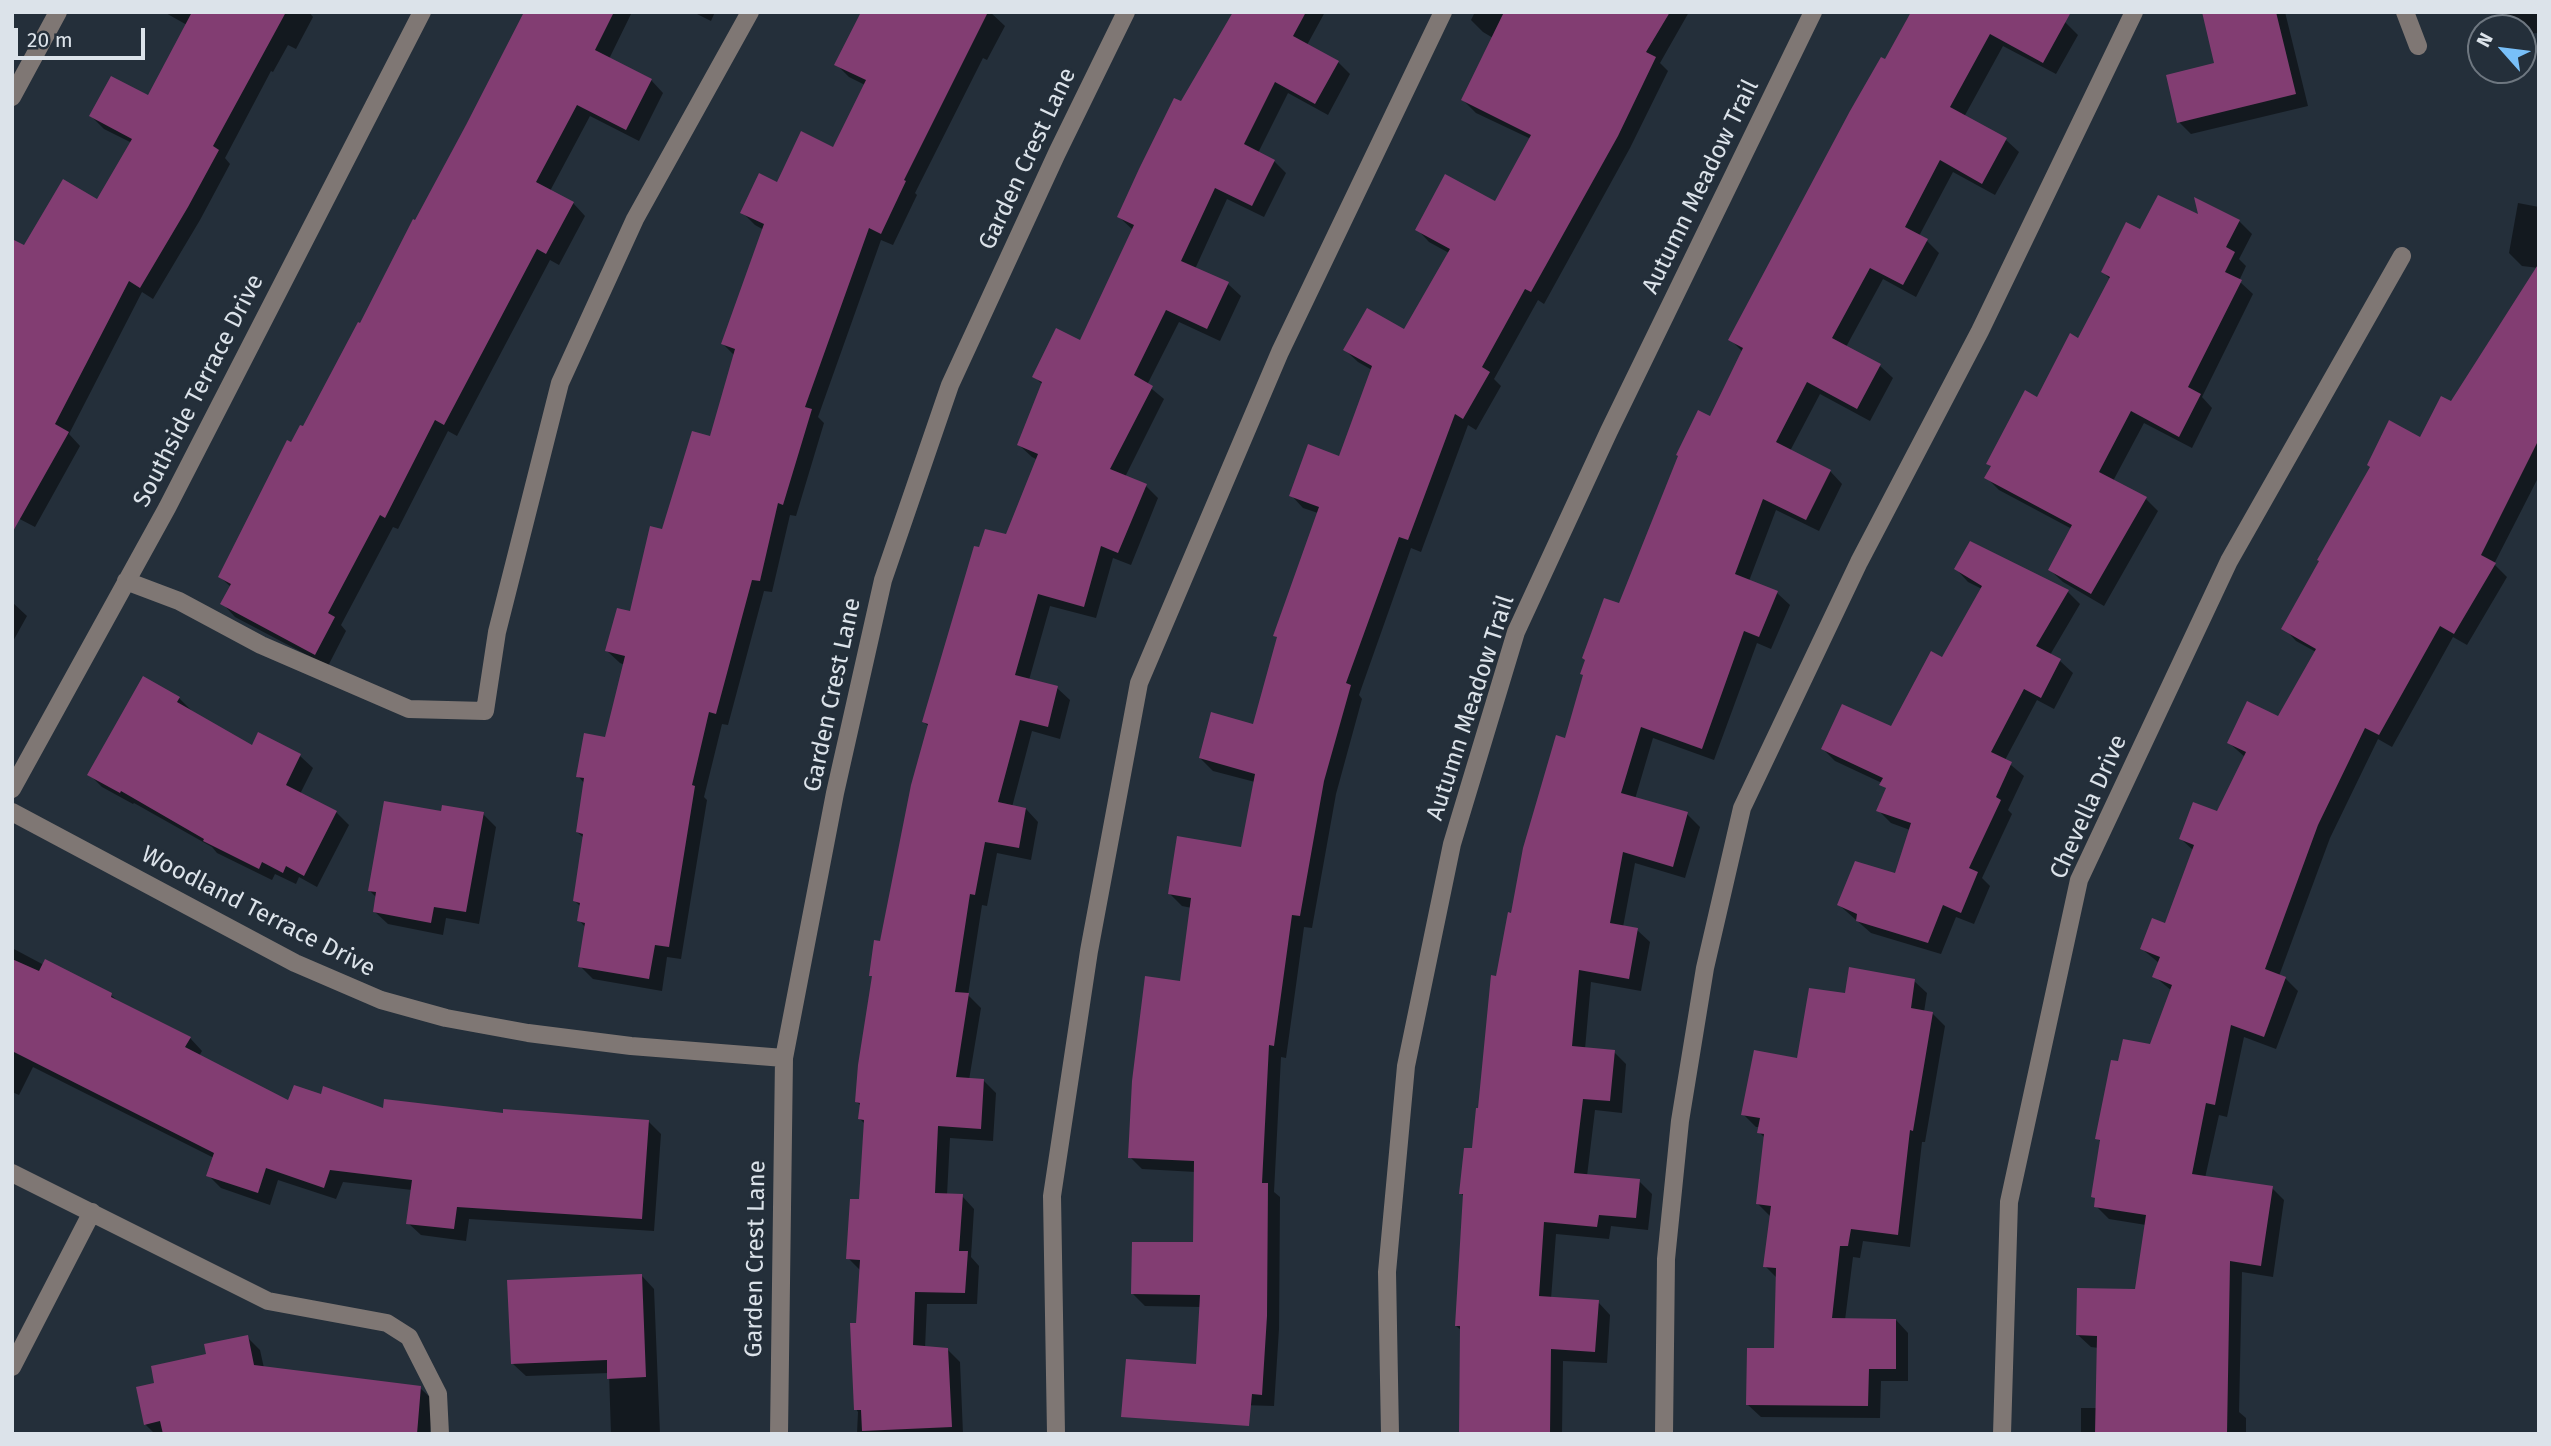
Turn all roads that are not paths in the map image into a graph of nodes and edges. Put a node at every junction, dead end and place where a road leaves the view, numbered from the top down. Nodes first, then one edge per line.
1 (58, 12) edge
2 (422, 12) edge
3 (750, 12) edge
4 (1126, 12) edge
5 (1443, 12) edge
6 (1813, 12) edge
7 (2134, 12) edge
8 (2405, 12) edge
9 (2417, 46) dead end
10 (12, 97) edge
11 (2402, 256) dead end
12 (127, 581) junction
13 (12, 789) edge
14 (12, 813) edge
15 (784, 1058) junction
16 (12, 1173) edge
17 (92, 1212) junction
18 (12, 1367) edge
19 (440, 1434) edge
20 (779, 1434) edge
21 (1056, 1434) edge
22 (1390, 1434) edge
23 (1664, 1434) edge
24 (2002, 1434) edge

1 - 10 street
2 - 12 street, Southside Terrace Drive
3 - 12 street
4 - 15 street, Garden Crest Lane
5 - 21 street
6 - 22 street, Autumn Meadow Trail
7 - 23 street
8 - 9 street
11 - 24 street, Chevella Drive
12 - 13 street, Southside Terrace Drive
14 - 15 street, Woodland Terrace Drive
15 - 20 street, Garden Crest Lane
16 - 17 street
17 - 18 street
17 - 19 street

